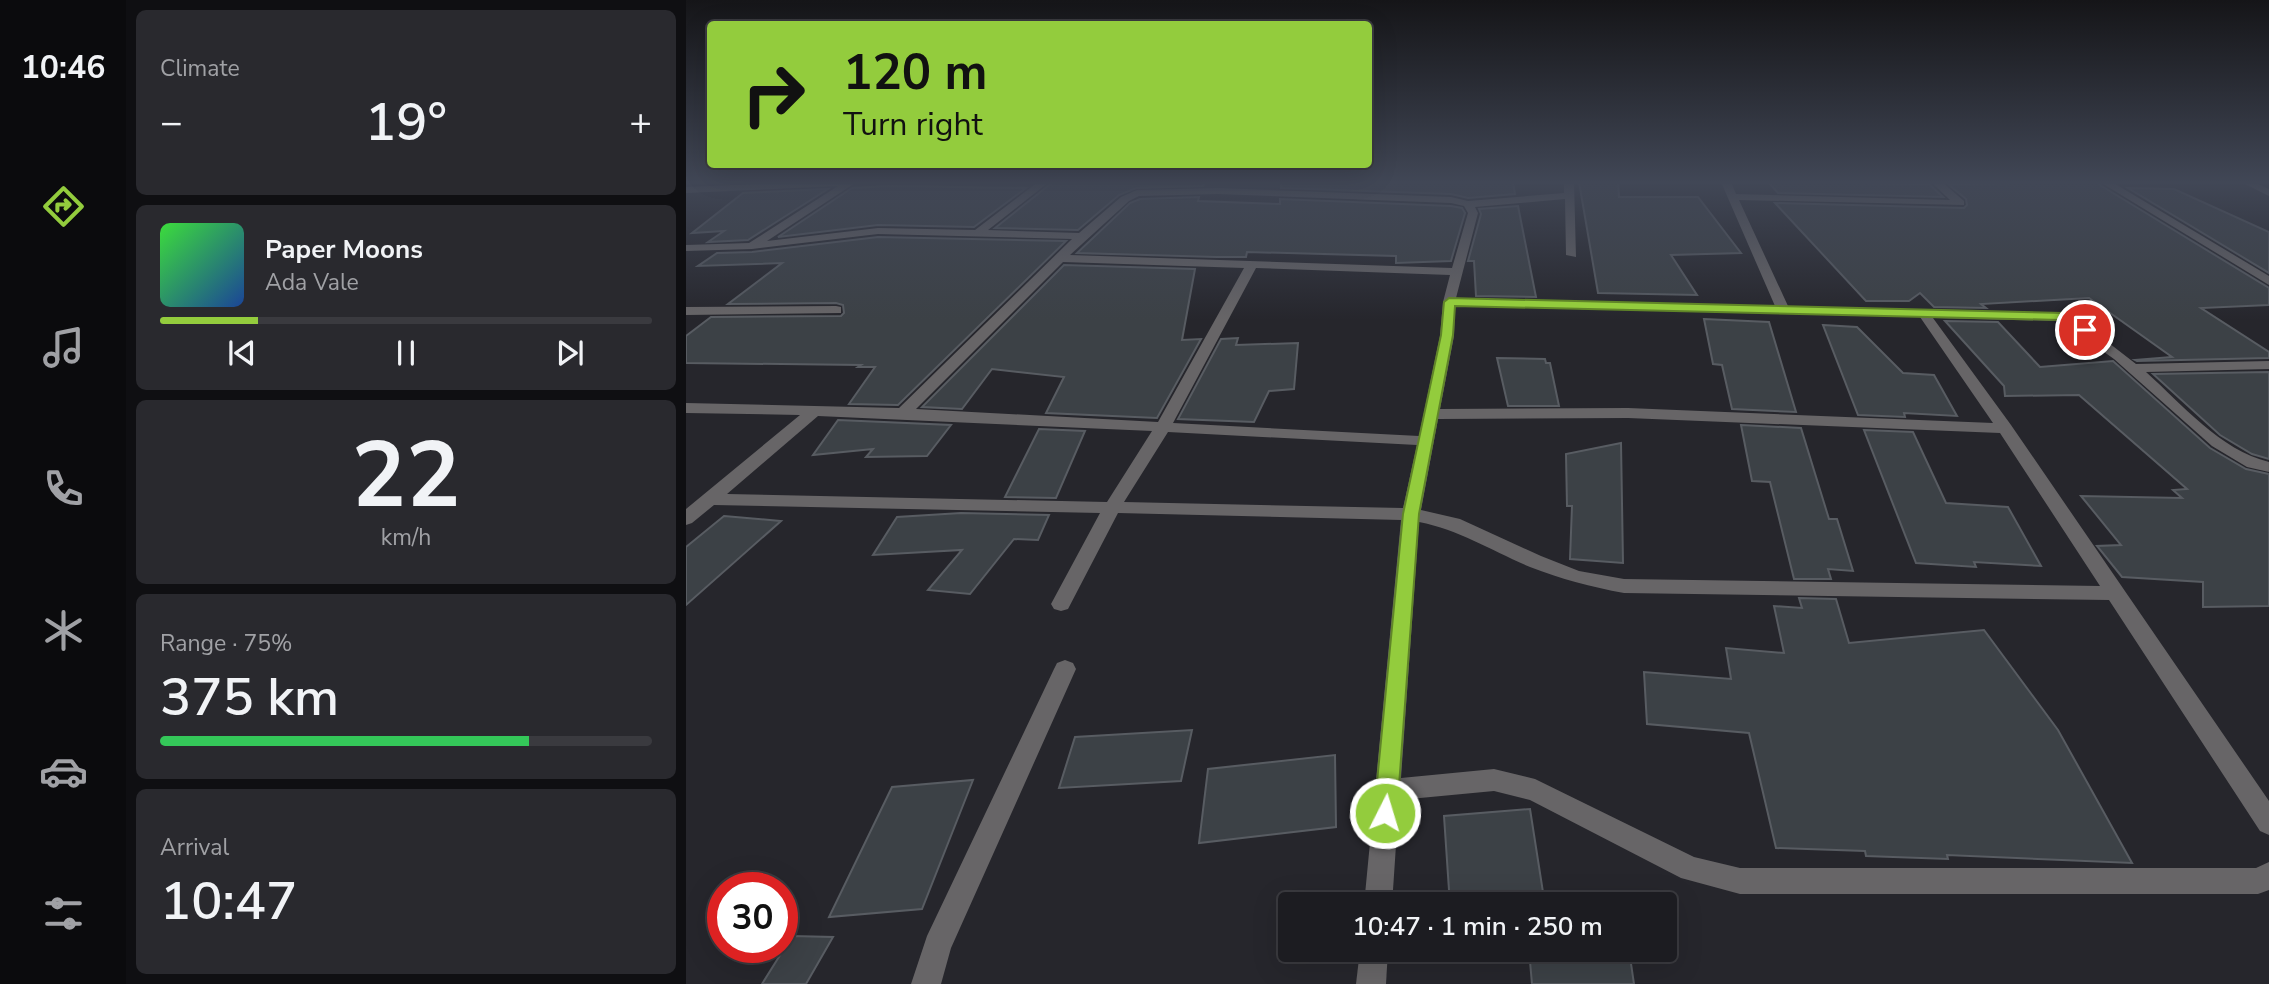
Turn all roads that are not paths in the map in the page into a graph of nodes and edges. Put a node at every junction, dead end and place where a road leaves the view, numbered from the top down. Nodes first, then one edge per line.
1 (780, 228) edge
2 (984, 228) edge
3 (1091, 228) edge
4 (1469, 228) edge
5 (1571, 228) edge
6 (1746, 228) edge
7 (2181, 228) edge
8 (979, 232) junction
9 (1082, 236) junction
10 (752, 246) junction
11 (686, 248) edge
12 (1572, 254) dead end
13 (1060, 258) junction
14 (1252, 264) junction
15 (2246, 267) junction
16 (2269, 267) edge
17 (1458, 272) junction
18 (2269, 281) edge
19 (1449, 302) junction
20 (836, 310) dead end
21 (1783, 310) junction
22 (686, 311) edge
23 (1923, 313) junction
24 (2269, 365) edge
25 (2134, 368) junction
26 (686, 408) edge
27 (817, 410) junction
28 (903, 413) junction
29 (1430, 414) junction
30 (1164, 425) junction
31 (2005, 428) junction
32 (1426, 441) junction
33 (2269, 467) edge
34 (710, 499) junction
35 (1113, 506) junction
36 (1411, 514) junction
37 (686, 519) edge
38 (2113, 593) junction
39 (1061, 604) dead end
40 (1065, 669) dead end
41 (1387, 790) junction
42 (2269, 823) edge
43 (2269, 875) edge
44 (1379, 892) edge
45 (1373, 962) edge
46 (926, 984) edge
47 (1371, 984) edge

1 - 10 street
2 - 8 street
3 - 9 street
4 - 17 street
5 - 12 street
6 - 21 street
7 - 15 street
8 - 9 street
8 - 10 street
9 - 13 street
10 - 11 street
13 - 14 street
13 - 28 street
14 - 17 street
14 - 30 street
15 - 16 street
15 - 18 street
17 - 19 street
19 - 21 street
19 - 29 street
20 - 22 street
21 - 23 street
23 - 25 street
23 - 31 street
24 - 25 street
25 - 33 street
26 - 27 street
27 - 28 street
27 - 34 street
28 - 30 street
29 - 31 street
29 - 32 street
30 - 32 street
30 - 35 street
31 - 38 street
32 - 36 street
34 - 35 street
34 - 37 street
35 - 36 street
35 - 39 street
36 - 38 street
36 - 41 street
38 - 42 street
40 - 46 street
41 - 43 street
41 - 44 street
45 - 47 street

